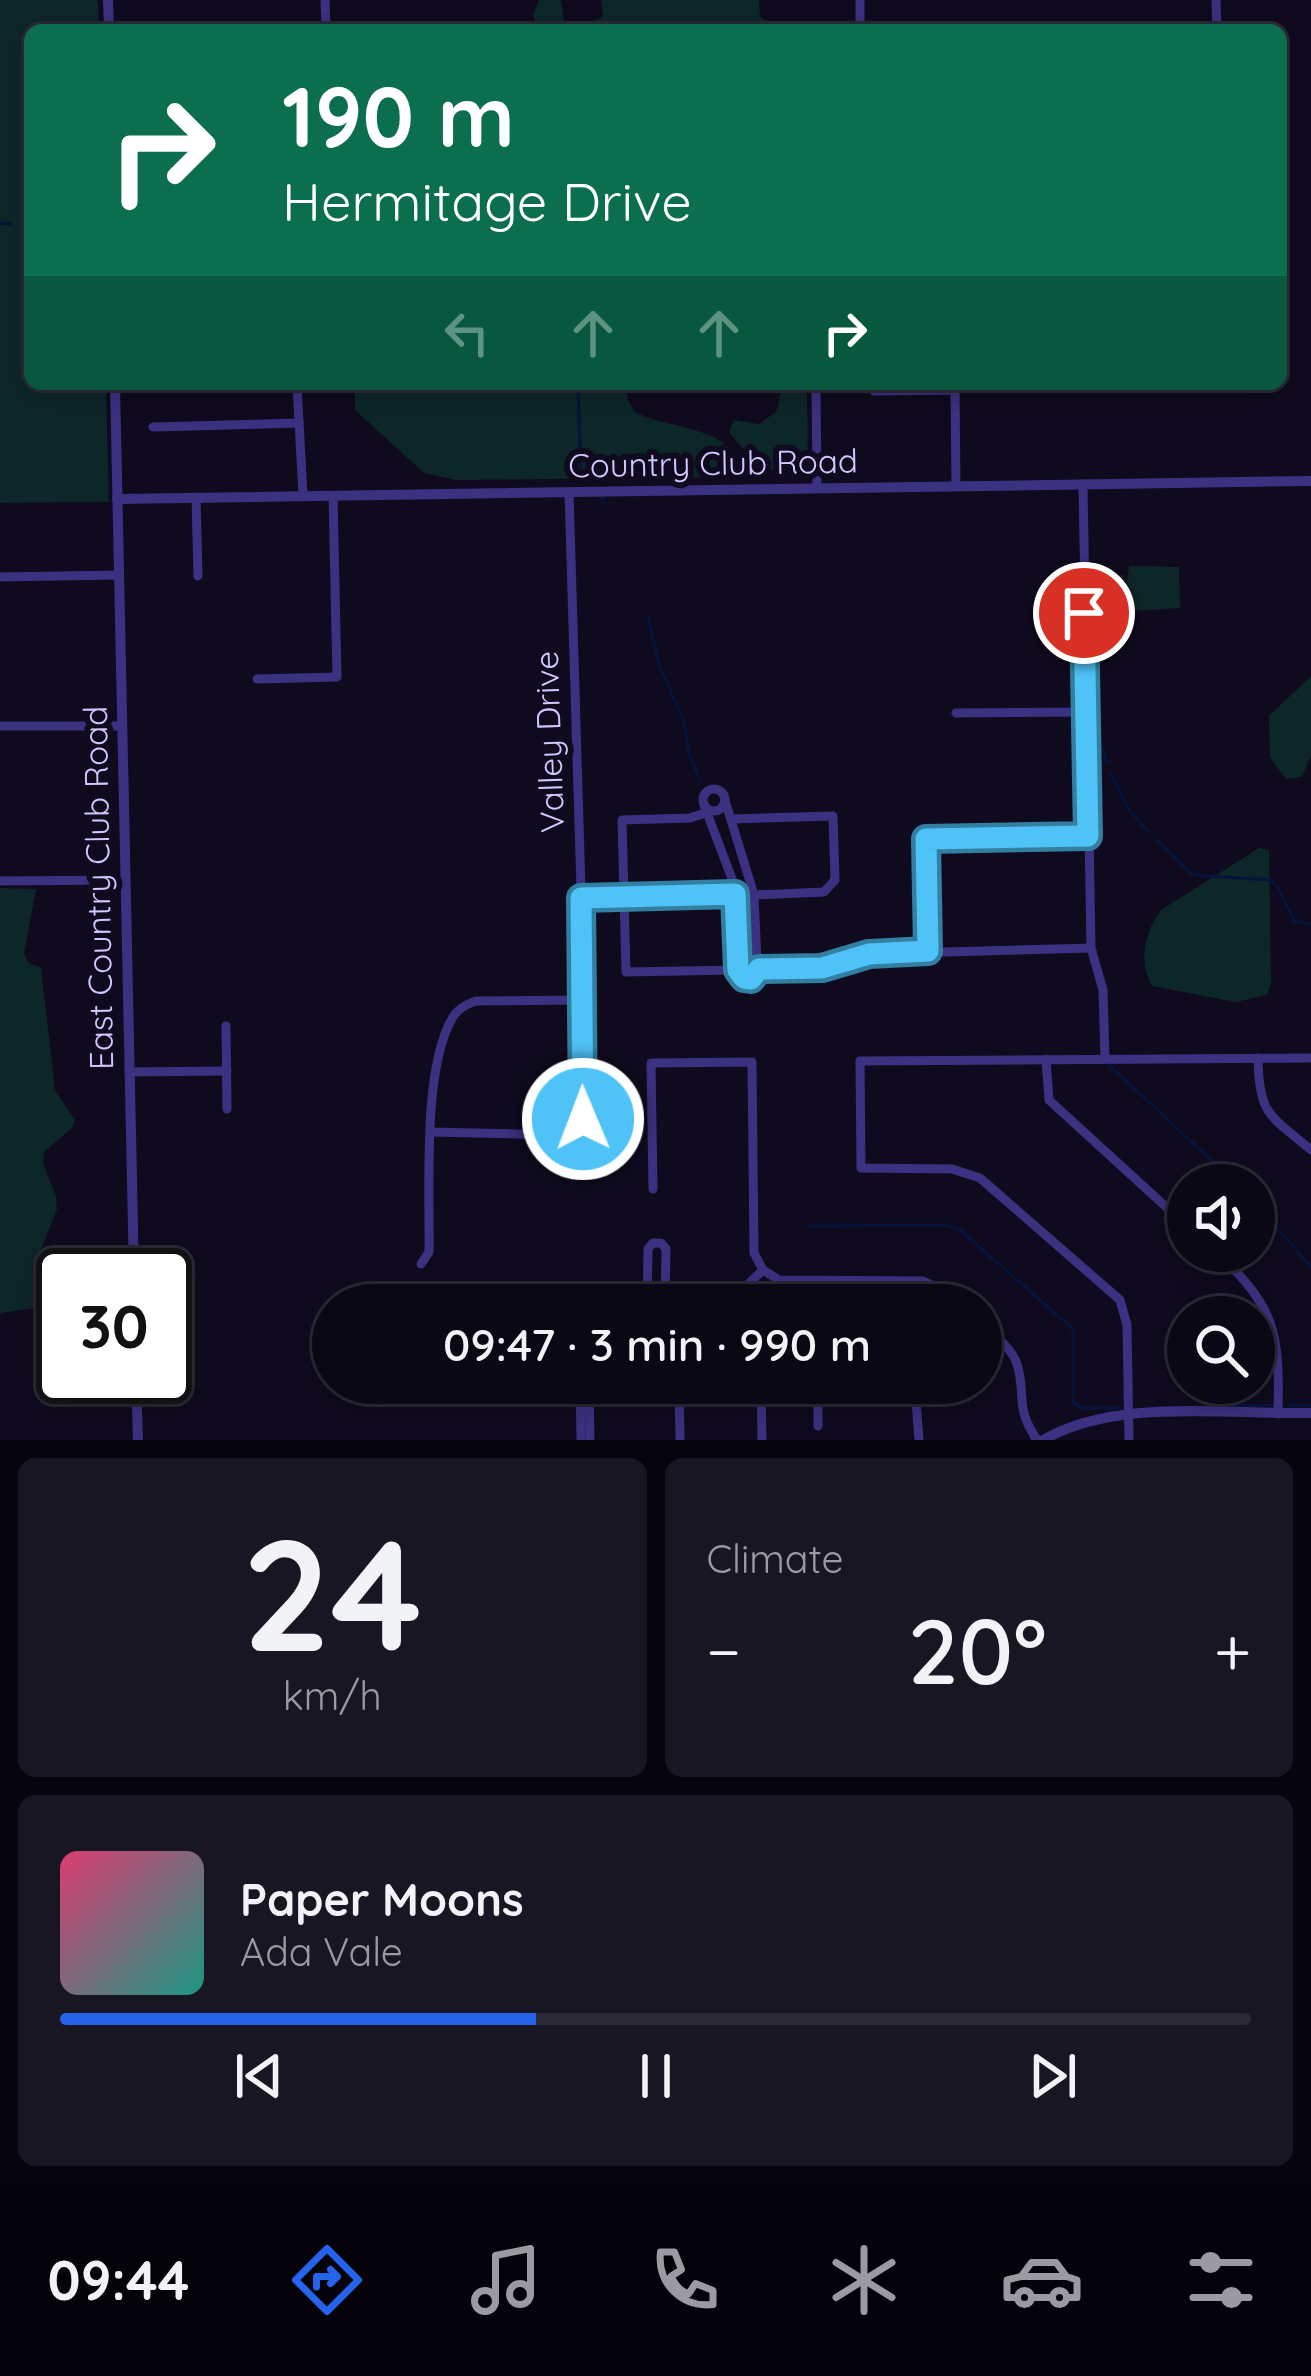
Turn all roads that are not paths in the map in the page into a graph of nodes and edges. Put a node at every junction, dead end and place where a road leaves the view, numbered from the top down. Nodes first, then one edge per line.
1 (115, 390) edge
2 (297, 390) edge
3 (815, 390) edge
4 (894, 390) edge
5 (955, 390) edge
6 (874, 391) dead end
7 (299, 423) junction
8 (152, 427) dead end
9 (1311, 481) edge
10 (1084, 484) junction
11 (956, 486) junction
12 (818, 488) junction
13 (569, 492) junction
14 (303, 496) junction
15 (333, 496) junction
16 (196, 498) junction
17 (117, 499) junction
18 (118, 575) junction
19 (198, 576) dead end
20 (0, 577) edge
21 (256, 679) dead end
22 (1085, 712) junction
23 (956, 713) dead end
24 (0, 726) edge
25 (122, 726) junction
26 (706, 808) junction
27 (732, 819) junction
28 (1088, 836) junction
29 (125, 880) junction
30 (0, 881) edge
31 (735, 894) junction
32 (754, 895) junction
33 (624, 897) junction
34 (581, 898) junction
35 (1091, 948) junction
36 (928, 951) junction
37 (758, 965) junction
38 (739, 966) junction
39 (580, 1000) junction
40 (226, 1026) dead end
41 (1258, 1058) junction
42 (1311, 1058) edge
43 (1046, 1059) junction
44 (1105, 1059) junction
45 (129, 1072) junction
46 (226, 1072) junction
47 (227, 1109) dead end
48 (431, 1132) junction
49 (1311, 1150) edge
50 (653, 1189) dead end
51 (1167, 1208) edge
52 (133, 1248) edge
53 (421, 1264) dead end
54 (763, 1270) junction
55 (1235, 1272) edge
56 (647, 1284) edge
57 (665, 1284) edge
58 (748, 1284) edge
59 (930, 1284) edge
60 (1002, 1344) edge
61 (136, 1404) edge
62 (582, 1404) edge
63 (588, 1404) edge
64 (679, 1404) edge
65 (761, 1404) edge
66 (818, 1404) edge
67 (916, 1404) edge
68 (1311, 1413) edge
69 (1129, 1414) junction
70 (1278, 1414) junction
71 (818, 1426) dead end
72 (137, 1440) edge
73 (586, 1440) edge
74 (680, 1440) edge
75 (761, 1440) edge
76 (919, 1440) edge
77 (1040, 1440) edge
78 (1129, 1440) edge

1 - 17 street, East Country Club Road
2 - 7 street
3 - 12 street
4 - 6 street
5 - 11 street
7 - 8 street
7 - 14 street
9 - 10 street, Country Club Road
10 - 11 street, Country Club Road
10 - 22 street
11 - 12 street, Country Club Road
12 - 13 street, Country Club Road
13 - 15 street, Country Club Road
13 - 34 street, Valley Drive
14 - 15 street, Country Club Road
14 - 16 street, Country Club Road
15 - 21 street
16 - 17 street, Country Club Road
16 - 19 street
17 - 18 street, East Country Club Road
18 - 20 street
18 - 25 street, East Country Club Road
22 - 23 street
22 - 28 street
24 - 25 street
25 - 29 street, East Country Club Road
26 - 27 street
26 - 31 street
26 - 33 street
27 - 32 street
27 - 32 street
28 - 35 street
28 - 36 street
29 - 30 street
29 - 45 street, East Country Club Road
31 - 33 street
31 - 38 street
32 - 37 street
33 - 34 street
33 - 38 street
34 - 39 street, Valley Drive
35 - 36 street
35 - 44 street
36 - 37 street
37 - 38 street
37 - 38 street
39 - 48 street
39 - 48 street, Valley Drive
40 - 46 street
41 - 42 street
41 - 44 street
41 - 49 street
43 - 44 street
43 - 51 street
43 - 69 street
45 - 46 street
45 - 52 street, East Country Club Road
46 - 47 street
48 - 53 street
50 - 54 street
54 - 58 street
54 - 59 street
55 - 70 street
56 - 57 street
60 - 77 street
61 - 72 street
62 - 73 street
63 - 73 street
64 - 74 street
65 - 75 street
66 - 71 street
67 - 76 street
68 - 70 street
69 - 70 street
69 - 77 street
69 - 78 street

